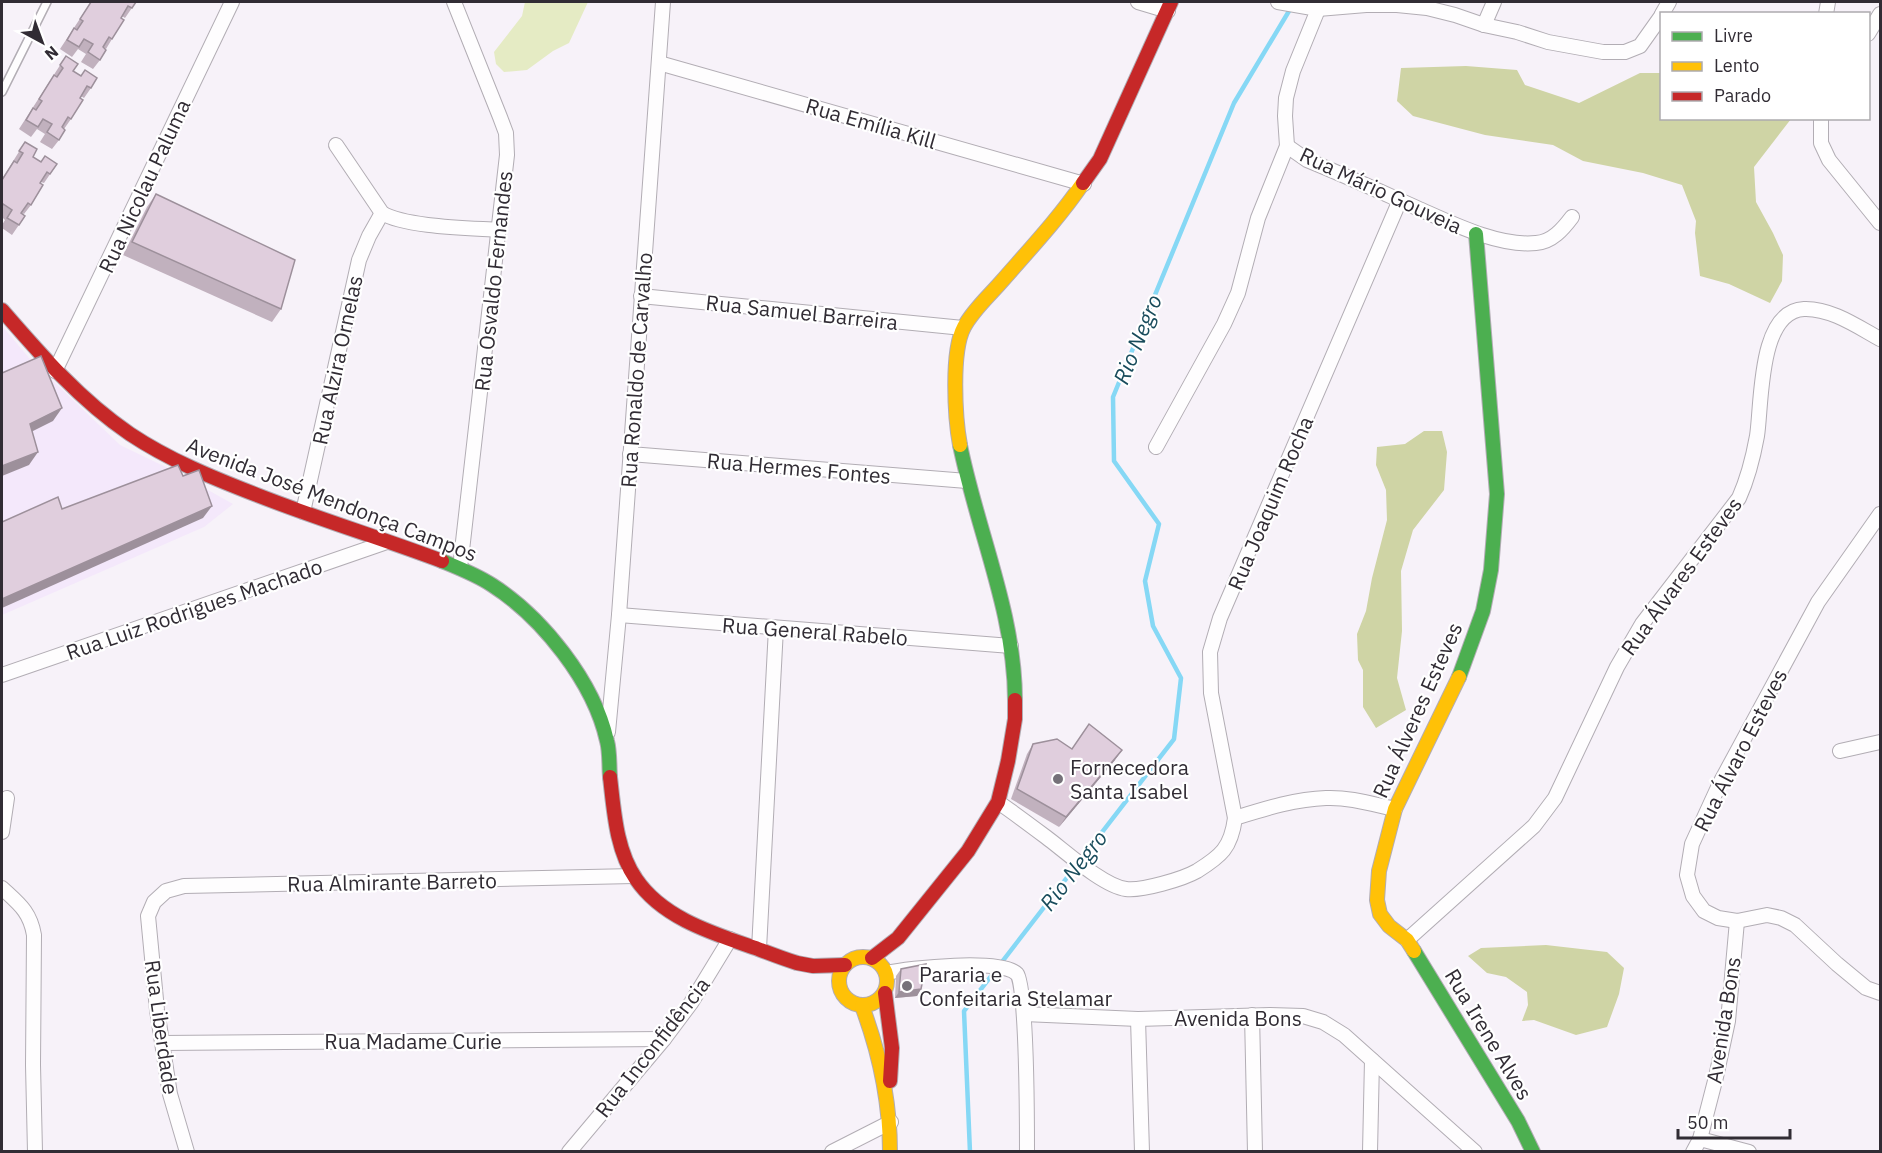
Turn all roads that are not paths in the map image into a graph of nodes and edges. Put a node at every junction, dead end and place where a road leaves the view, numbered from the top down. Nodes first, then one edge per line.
1 (47, 2) edge
2 (232, 2) edge
3 (454, 2) edge
4 (663, 2) edge
5 (1138, 2) edge
6 (1278, 2) edge
7 (1494, 2) edge
8 (1320, 5) edge
9 (1170, 6) edge
10 (1881, 14) edge
11 (1660, 17) edge
12 (1484, 25) junction
13 (1870, 32) edge
14 (659, 63) junction
15 (2, 92) edge
16 (1821, 120) edge
17 (336, 145) dead end
18 (1287, 147) junction
19 (1084, 184) junction
20 (1400, 200) junction
21 (382, 213) junction
22 (1572, 217) dead end
23 (1881, 224) edge
24 (499, 230) junction
25 (1476, 234) junction
26 (641, 296) junction
27 (2, 310) edge
28 (963, 328) junction
29 (1881, 339) edge
30 (55, 371) junction
31 (1156, 447) dead end
32 (630, 454) junction
33 (967, 481) junction
34 (303, 512) junction
35 (1881, 514) edge
36 (387, 542) junction
37 (460, 568) junction
38 (619, 615) junction
39 (776, 628) junction
40 (1011, 646) junction
41 (2, 675) edge
42 (607, 739) junction
43 (1881, 742) edge
44 (1840, 751) dead end
45 (7, 798) dead end
46 (998, 802) junction
47 (1395, 809) junction
48 (1235, 818) junction
49 (2, 832) edge
50 (634, 876) junction
51 (2, 888) edge
52 (154, 902) joint
53 (1737, 921) junction
54 (898, 938) junction
55 (730, 939) junction
56 (1407, 940) junction
57 (759, 949) junction
58 (872, 958) junction
59 (845, 965) junction
60 (807, 966) junction
61 (886, 971) junction
62 (842, 992) junction
63 (885, 993) junction
64 (1881, 993) edge
65 (862, 1006) junction
66 (1024, 1014) junction
67 (1252, 1015) junction
68 (1138, 1019) junction
69 (664, 1039) junction
70 (162, 1043) junction
71 (1372, 1060) junction
72 (887, 1092) junction
73 (891, 1122) junction
74 (1700, 1139) junction
75 (35, 1152) edge
76 (188, 1152) edge
77 (569, 1152) edge
78 (832, 1152) edge
79 (890, 1152) edge
80 (1028, 1152) edge
81 (1142, 1152) edge
82 (1254, 1152) edge
83 (1370, 1152) edge
84 (1475, 1152) edge
85 (1533, 1152) edge
86 (1693, 1152) edge
87 (1749, 1152) edge

1 - 15 lane
2 - 30 street, Rua Nicolau Paluma
3 - 24 street, Rua Osvaldo Fernandes
4 - 14 street, Rua Ronaldo de Carvalho
5 - 9 street
6 - 8 street
7 - 12 street
8 - 12 street
8 - 18 street, Rua Mário Gouveia
9 - 19 street
10 - 13 street
11 - 12 street
14 - 19 street, Rua Emília Kill
14 - 26 street, Rua Ronaldo de Carvalho
16 - 23 street
17 - 21 street
18 - 20 street, Rua Mário Gouveia
18 - 31 street
19 - 28 street
20 - 25 street, Rua Mário Gouveia
20 - 48 street, Rua Joaquim Rocha
21 - 24 street
21 - 34 street, Rua Alzira Ornelas
22 - 25 street, Rua Mário Gouveia
24 - 37 street, Rua Osvaldo Fernandes
25 - 47 street, Rua Álveres Esteves
26 - 28 street, Rua Samuel Barreira
26 - 32 street, Rua Ronaldo de Carvalho
27 - 30 street, Avenida José Mendonça Campos
28 - 33 street
29 - 56 street, Rua Álvares Esteves
30 - 34 street, Avenida José Mendonça Campos
32 - 33 street, Rua Hermes Fontes
32 - 38 street, Rua Ronaldo de Carvalho
33 - 40 street
34 - 36 street, Avenida José Mendonça Campos
35 - 53 street, Rua Álvaro Esteves
36 - 37 street, Avenida José Mendonça Campos
36 - 41 street, Rua Luiz Rodrigues Machado
37 - 42 street, Avenida José Mendonça Campos
38 - 39 street, Rua General Rabelo
38 - 42 street, Rua Ronaldo de Carvalho
39 - 40 street, Rua General Rabelo
39 - 57 street
40 - 46 street
42 - 50 street, Avenida José Mendonça Campos
43 - 44 street
45 - 49 street
46 - 48 street
46 - 54 street
47 - 48 street
47 - 56 street, Rua Álveres Esteves
50 - 52 street, Rua Almirante Barreto
50 - 55 street, Avenida José Mendonça Campos
51 - 75 street
52 - 70 street, Rua Liberdade
53 - 64 street, Rua Álvaro Esteves
53 - 74 street, Avenida Bons
54 - 58 street
54 - 61 street
55 - 57 street, Avenida José Mendonça Campos
55 - 69 street, Rua Inconfidência
56 - 85 street, Rua Irene Alves
57 - 60 street, Avenida José Mendonça Campos
58 - 59 street
58 - 61 street
59 - 60 street, Avenida José Mendonça Campos
59 - 62 street
60 - 62 street, Avenida José Mendonça Campos
61 - 63 street
61 - 66 street
62 - 65 street
63 - 65 street
63 - 72 street
65 - 72 street
66 - 68 street, Avenida Bons
66 - 80 street
67 - 68 street, Avenida Bons
67 - 71 street, Avenida Bons
67 - 82 street
68 - 81 street
69 - 70 street, Rua Madame Curie
69 - 77 street, Rua Inconfidência
70 - 76 street, Rua Liberdade
71 - 83 street
71 - 84 street, Avenida Bons
72 - 73 street
73 - 78 street
73 - 79 street
74 - 86 street, Avenida Bons
74 - 87 street

